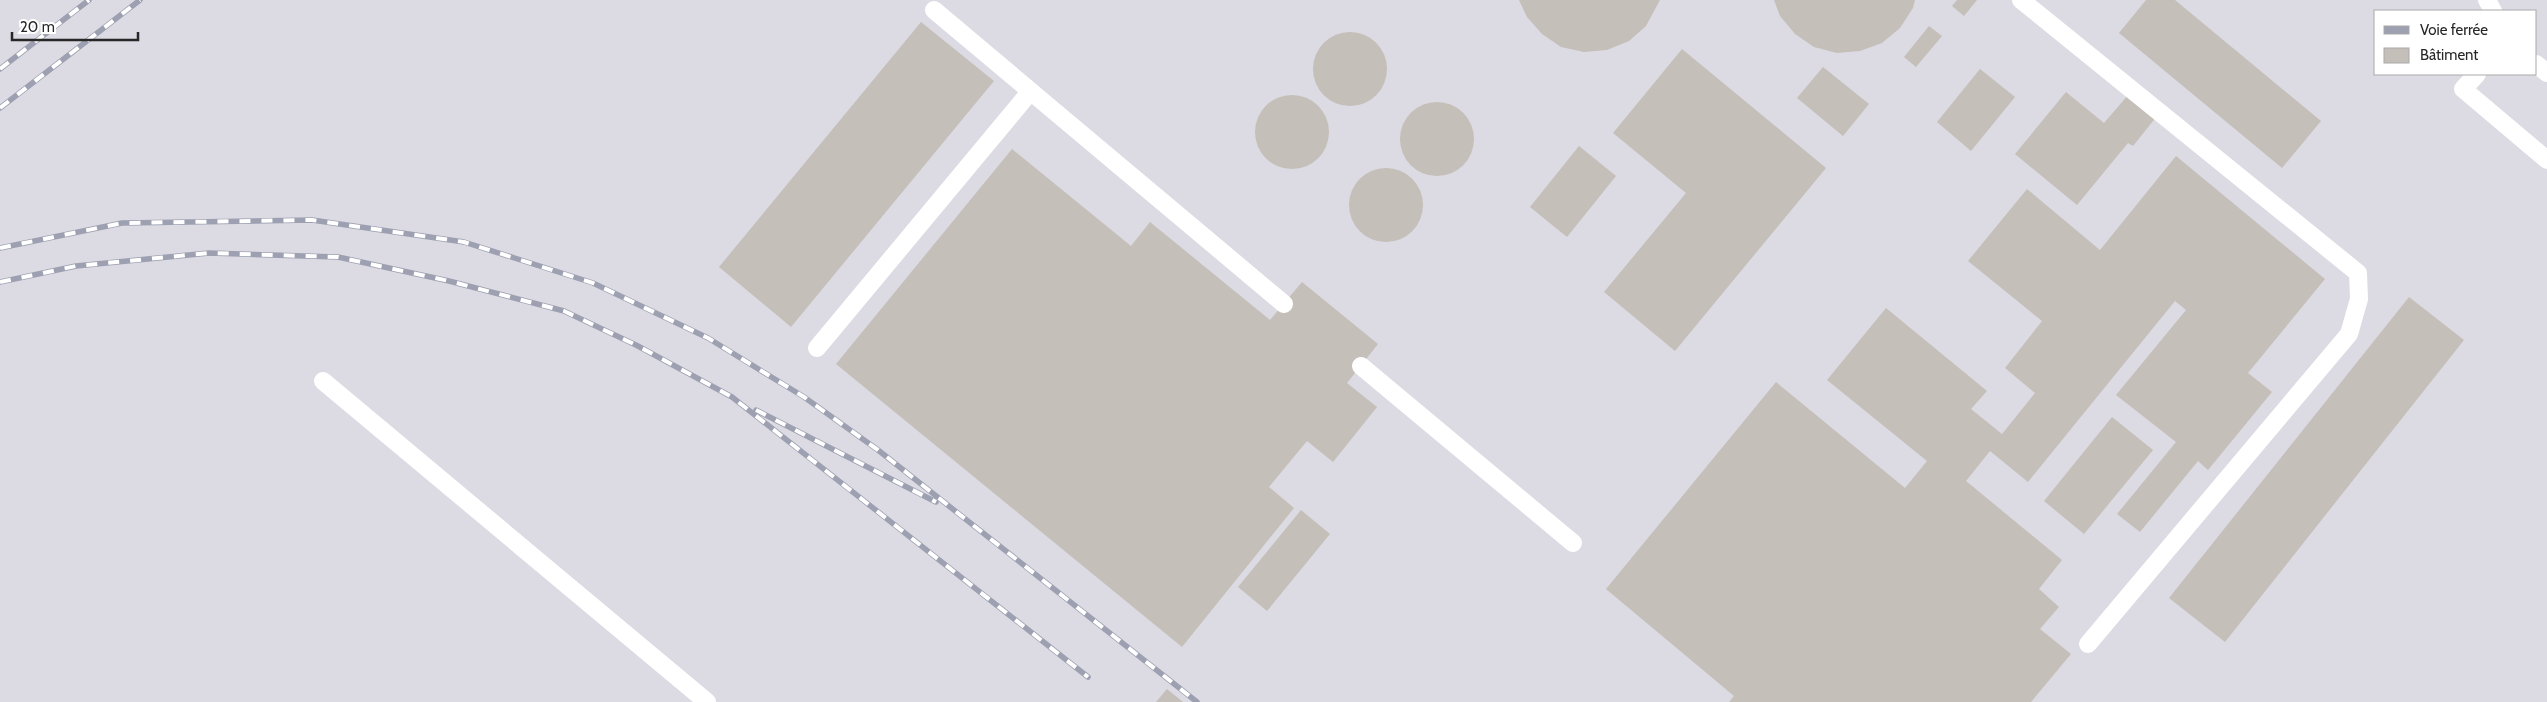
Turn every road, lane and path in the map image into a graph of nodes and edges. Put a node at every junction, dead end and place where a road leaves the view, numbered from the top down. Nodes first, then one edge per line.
1 (2021, 0) edge
2 (934, 10) dead end
3 (2537, 65) edge
4 (2547, 73) edge
5 (2476, 75) edge
6 (1030, 92) junction
7 (2547, 160) edge
8 (1284, 304) dead end
9 (817, 348) dead end
10 (1361, 366) dead end
11 (323, 381) dead end
12 (1573, 543) dead end
13 (2088, 644) dead end
14 (707, 702) edge

1 - 13 lane
2 - 6 lane
3 - 4 lane
5 - 7 lane
6 - 8 lane
6 - 9 lane
10 - 12 lane
11 - 14 lane

